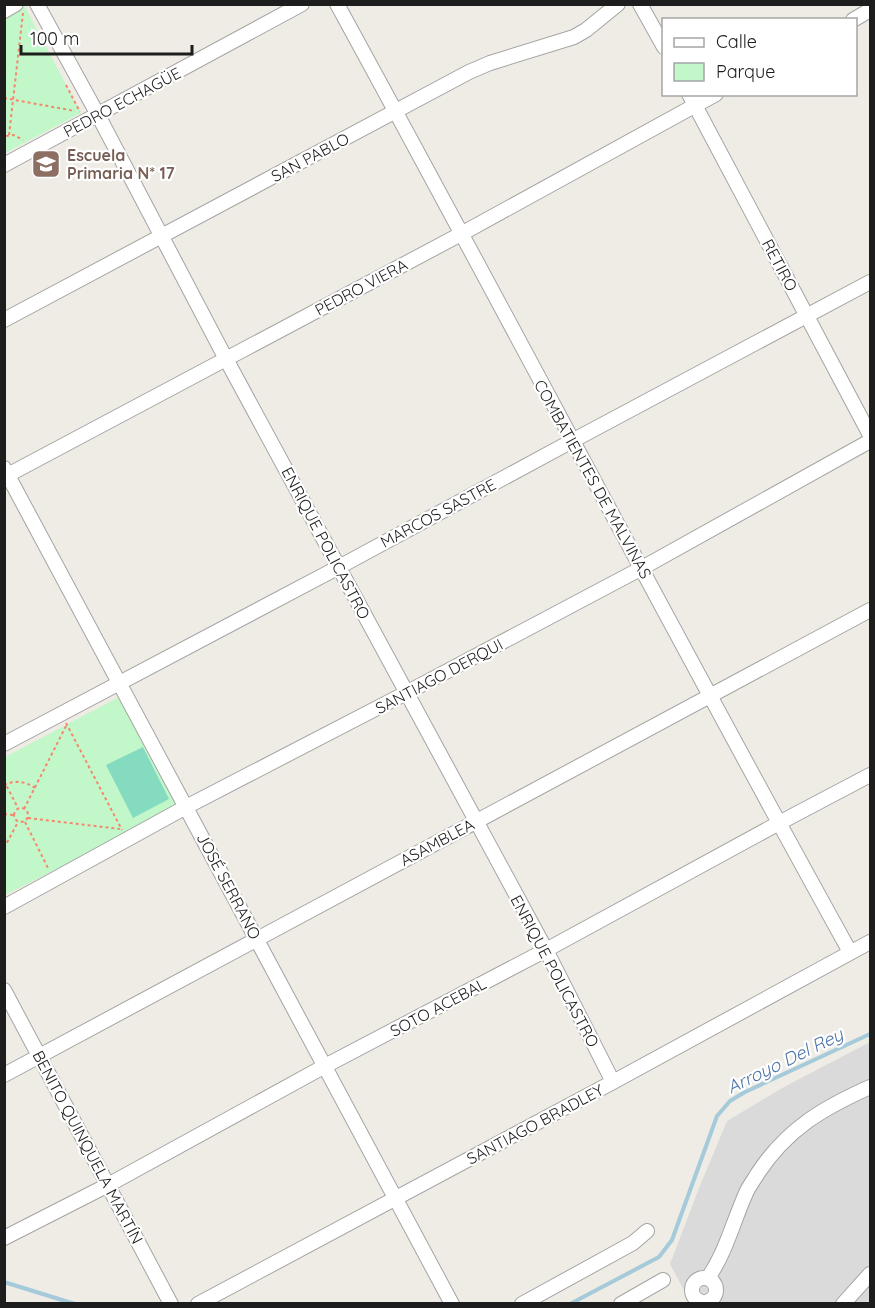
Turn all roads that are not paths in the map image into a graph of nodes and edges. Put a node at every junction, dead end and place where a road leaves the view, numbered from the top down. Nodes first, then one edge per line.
1 (302, 4) edge
2 (338, 4) edge
3 (618, 4) edge
4 (640, 4) edge
5 (26, 5) edge
6 (870, 10) edge
7 (4, 11) edge
8 (856, 18) edge
9 (662, 45) edge
10 (708, 96) edge
11 (692, 100) edge
12 (395, 110) junction
13 (98, 115) junction
14 (4, 165) edge
15 (461, 234) junction
16 (162, 237) junction
17 (870, 282) edge
18 (807, 315) junction
19 (4, 320) edge
20 (226, 358) junction
21 (870, 435) edge
22 (572, 441) junction
23 (870, 441) edge
24 (6, 474) edge
25 (339, 567) junction
26 (642, 568) junction
27 (870, 610) edge
28 (120, 682) junction
29 (406, 693) junction
30 (710, 697) junction
31 (4, 744) edge
32 (870, 775) edge
33 (186, 807) junction
34 (475, 821) junction
35 (779, 823) junction
36 (4, 908) edge
37 (257, 939) junction
38 (870, 942) edge
39 (546, 950) junction
40 (850, 952) junction
41 (4, 990) edge
42 (39, 1056) junction
43 (325, 1066) junction
44 (4, 1074) edge
45 (612, 1082) junction
46 (870, 1087) edge
47 (108, 1185) junction
48 (396, 1198) junction
49 (647, 1231) dead end
50 (4, 1238) edge
51 (870, 1274) edge
52 (708, 1278) dead end
53 (663, 1280) dead end
54 (220, 1299) edge
55 (171, 1304) edge
56 (198, 1304) edge
57 (452, 1304) edge
58 (522, 1304) edge
59 (621, 1304) edge
60 (843, 1304) edge

1 - 13 street, PEDRO ECHAGÜE
2 - 12 street, COMBATIENTES DE MALVINAS
3 - 12 street, SAN PABLO
4 - 9 street
5 - 7 street
5 - 13 street, ENRIQUE POLICASTRO
6 - 8 street
10 - 11 street, PEDRO VIERA
11 - 15 street, PEDRO VIERA
11 - 18 street, RETIRO
12 - 15 street, COMBATIENTES DE MALVINAS
12 - 16 street, SAN PABLO
13 - 14 street, PEDRO ECHAGÜE
13 - 16 street, ENRIQUE POLICASTRO
15 - 20 street, PEDRO VIERA
15 - 22 street, COMBATIENTES DE MALVINAS
16 - 19 street, SAN PABLO
16 - 20 street, ENRIQUE POLICASTRO
17 - 18 street, MARCOS SASTRE
18 - 21 street, RETIRO
18 - 22 street, MARCOS SASTRE
20 - 24 street, PEDRO VIERA
20 - 25 street, ENRIQUE POLICASTRO
22 - 25 street, MARCOS SASTRE
22 - 26 street, COMBATIENTES DE MALVINAS
23 - 26 street, SANTIAGO DERQUI
24 - 28 street, JOSÉ SERRANO
25 - 28 street, MARCOS SASTRE
25 - 29 street, ENRIQUE POLICASTRO
26 - 29 street, SANTIAGO DERQUI
26 - 30 street, COMBATIENTES DE MALVINAS
27 - 30 street, ASAMBLEA
28 - 31 street, MARCOS SASTRE
28 - 33 street, JOSÉ SERRANO
29 - 33 street, SANTIAGO DERQUI
29 - 34 street, ENRIQUE POLICASTRO
30 - 34 street, ASAMBLEA
30 - 35 street, COMBATIENTES DE MALVINAS
32 - 35 street, SOTO ACEBAL
33 - 36 street, SANTIAGO DERQUI
33 - 37 street, JOSÉ SERRANO
34 - 37 street, ASAMBLEA
34 - 39 street, ENRIQUE POLICASTRO
35 - 39 street, SOTO ACEBAL
35 - 40 street, COMBATIENTES DE MALVINAS
37 - 42 street, ASAMBLEA
37 - 43 street, JOSÉ SERRANO
38 - 40 street, SANTIAGO BRADLEY
39 - 43 street, SOTO ACEBAL
39 - 45 street, ENRIQUE POLICASTRO
40 - 45 street, SANTIAGO BRADLEY
41 - 42 street, BENITO QUINQUELA MARTÍN
42 - 44 street, ASAMBLEA
42 - 47 street, BENITO QUINQUELA MARTÍN
43 - 47 street, SOTO ACEBAL
43 - 48 street, JOSÉ SERRANO
45 - 48 street, SANTIAGO BRADLEY
46 - 52 street
47 - 50 street, SOTO ACEBAL
47 - 55 street, BENITO QUINQUELA MARTÍN
48 - 54 street, SANTIAGO BRADLEY
48 - 57 street, JOSÉ SERRANO
49 - 58 street
51 - 60 street
53 - 59 street
54 - 56 street, SANTIAGO BRADLEY

